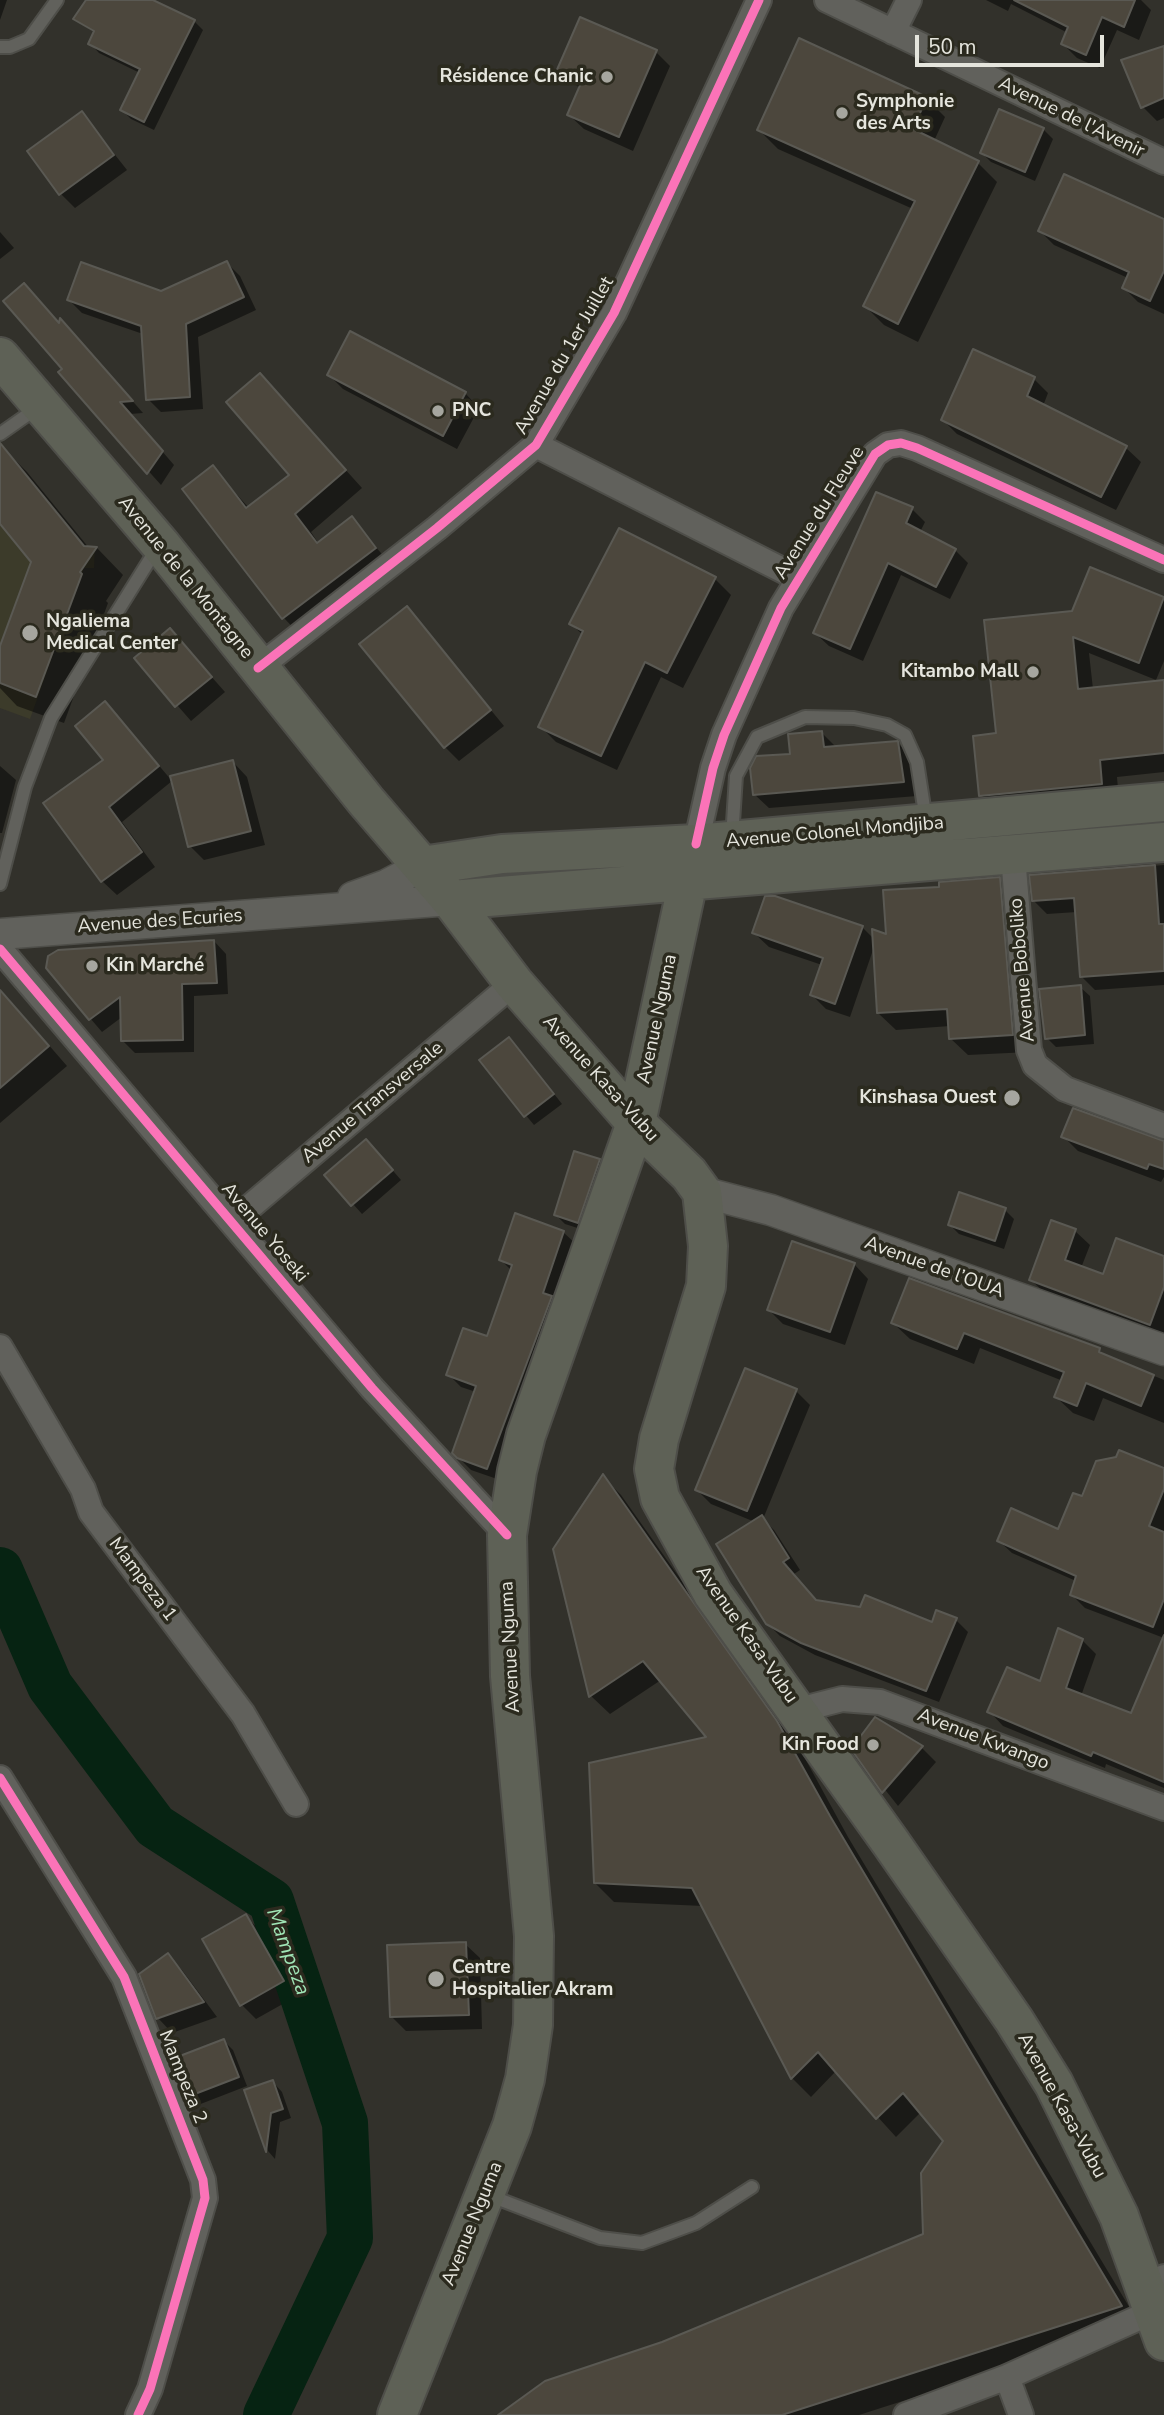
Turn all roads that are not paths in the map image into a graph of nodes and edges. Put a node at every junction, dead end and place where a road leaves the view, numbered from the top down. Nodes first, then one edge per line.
1 (57, 0) edge
2 (759, 0) edge
3 (827, 0) edge
4 (909, 0) edge
5 (893, 32) junction
6 (0, 47) edge
7 (1164, 162) edge
8 (0, 357) edge
9 (41, 405) junction
10 (0, 434) edge
11 (536, 445) junction
12 (160, 544) junction
13 (1164, 560) edge
14 (798, 579) junction
15 (258, 668) junction
16 (1164, 802) edge
17 (927, 825) junction
18 (1164, 842) edge
19 (705, 855) junction
20 (1013, 856) junction
21 (422, 866) junction
22 (0, 884) edge
23 (451, 900) junction
24 (320, 910) junction
25 (0, 934) edge
26 (0, 949) edge
27 (514, 983) junction
28 (636, 1123) junction
29 (1164, 1126) edge
30 (702, 1192) junction
31 (232, 1222) junction
32 (0, 1348) edge
33 (1164, 1350) edge
34 (507, 1535) junction
35 (799, 1710) junction
36 (0, 1778) edge
37 (296, 1804) dead end
38 (1164, 1808) edge
39 (752, 2187) dead end
40 (485, 2194) junction
41 (1160, 2310) edge
42 (1007, 2377) junction
43 (138, 2415) edge
44 (397, 2415) edge
45 (906, 2415) edge
46 (1021, 2415) edge

1 - 6 lane
2 - 11 street, Avenue du 1er Juillet
3 - 5 street, Avenue de l'Avenir
4 - 5 street
5 - 7 street, Avenue de l'Avenir
8 - 9 main road, Avenue de la Montagne
9 - 10 lane
9 - 12 main road, Avenue de la Montagne
11 - 14 street
11 - 15 street, Avenue du 1er Juillet
12 - 15 main road, Avenue de la Montagne
12 - 22 lane
13 - 14 street, Avenue du Fleuve
14 - 19 street, Avenue du Fleuve
15 - 21 main road, Avenue de la Montagne
16 - 17 main road, Avenue Colonel Mondjiba
17 - 19 main road, Avenue Colonel Mondjiba
17 - 19 lane
18 - 20 main road, Avenue Colonel Mondjiba
19 - 20 main road, Avenue Colonel Mondjiba
19 - 21 main road, Avenue Colonel Mondjiba
19 - 23 main road, Avenue Colonel Mondjiba
19 - 28 main road, Avenue Nguma
20 - 29 street, Avenue Boboliko
21 - 23 main road, Avenue Kasa-Vubu
21 - 24 street, Avenue des Ecuries
23 - 24 street, Avenue des Ecuries
23 - 27 main road, Avenue Kasa-Vubu
24 - 25 street, Avenue des Ecuries
26 - 31 street, Avenue Yoseki
27 - 28 main road, Avenue Kasa-Vubu
27 - 31 street, Avenue Transversale
28 - 30 main road, Avenue Kasa-Vubu
28 - 34 main road, Avenue Nguma
30 - 33 street, Avenue de l’OUA
30 - 35 main road, Avenue Kasa-Vubu
31 - 34 street, Avenue Yoseki
32 - 37 street, Mampeza 1
34 - 40 main road, Avenue Nguma
35 - 38 street, Avenue Kwango
35 - 41 main road, Avenue Kasa-Vubu
36 - 43 street, Mampeza 2
39 - 40 lane
40 - 44 main road, Avenue Nguma
41 - 42 street
42 - 45 street
42 - 46 street

